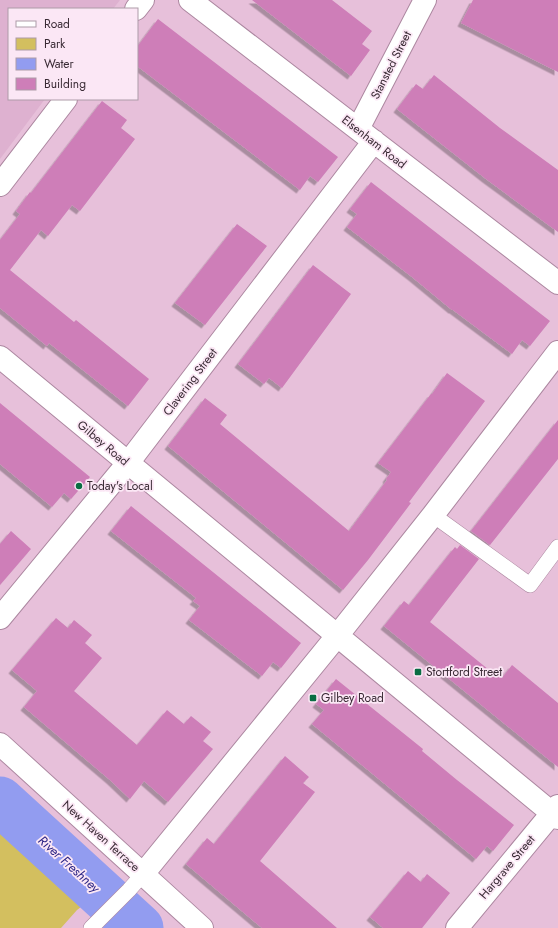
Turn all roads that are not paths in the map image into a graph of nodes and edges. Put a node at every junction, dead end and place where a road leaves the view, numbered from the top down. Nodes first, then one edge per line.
1 (190, 0) edge
2 (425, 0) edge
3 (65, 100) edge
4 (366, 135) junction
5 (0, 185) edge
6 (558, 283) edge
7 (558, 352) edge
8 (0, 357) edge
9 (128, 463) junction
10 (433, 516) junction
11 (558, 546) edge
12 (0, 618) edge
13 (337, 636) junction
14 (0, 744) edge
15 (556, 812) edge
16 (143, 874) junction
17 (92, 927) edge
18 (202, 928) edge
19 (457, 928) edge

1 - 4 street, Elsenham Road
2 - 4 street, Stansted Street
3 - 5 street
4 - 6 street, Elsenham Road
4 - 9 street, Clavering Street
7 - 10 street
8 - 9 street, Gilbey Road
9 - 12 street, Clavering Street
9 - 13 street, Gilbey Road
10 - 11 lane
10 - 13 street
13 - 15 street, Gilbey Road
13 - 16 street
14 - 16 street, New Haven Terrace
15 - 19 street, Hargrave Street
16 - 17 lane
16 - 18 street, New Haven Terrace

